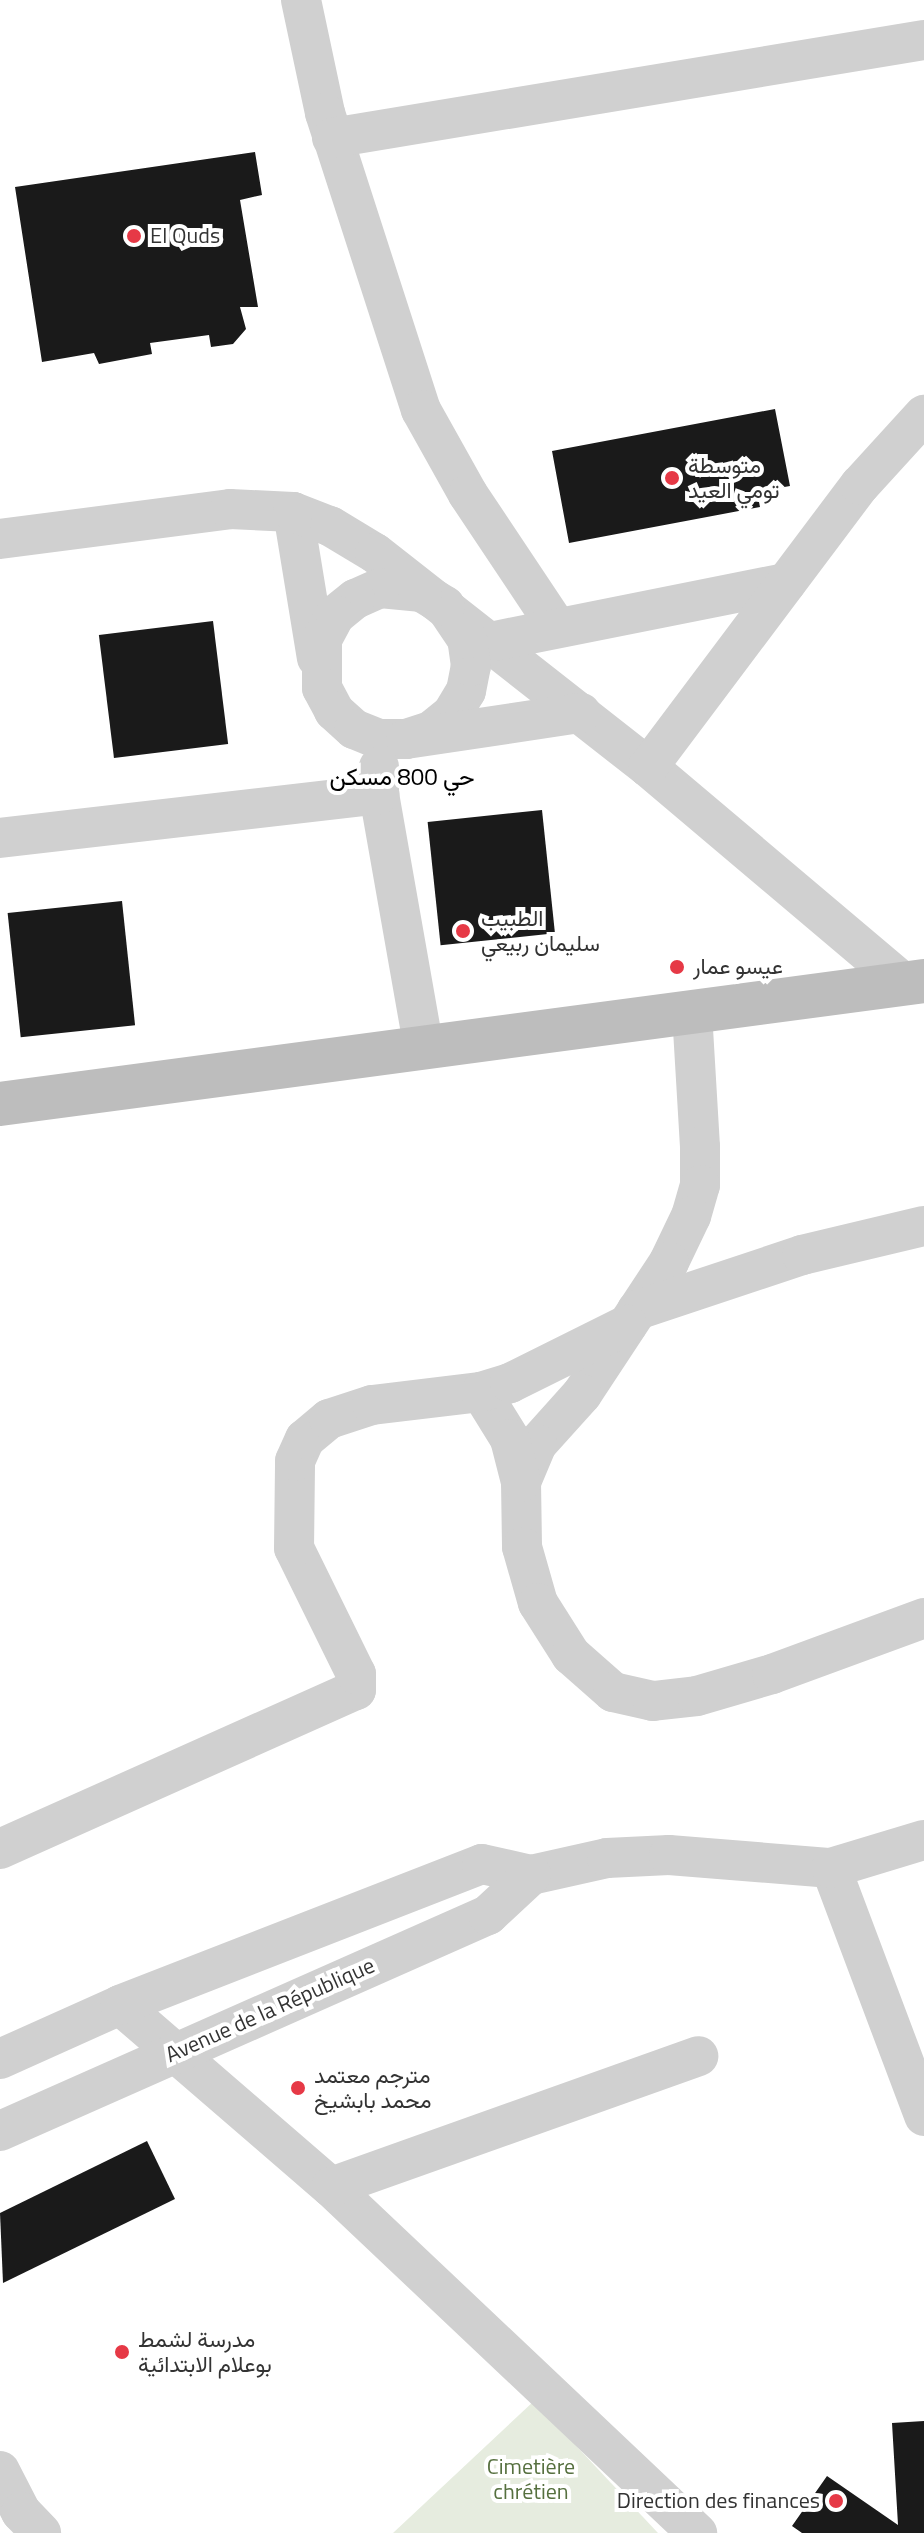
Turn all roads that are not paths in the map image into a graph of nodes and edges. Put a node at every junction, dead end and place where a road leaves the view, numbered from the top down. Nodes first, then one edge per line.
1 (301, 0) edge
2 (924, 40) edge
3 (332, 138) junction
4 (924, 415) edge
5 (293, 512) junction
6 (0, 539) edge
7 (786, 583) junction
8 (445, 606) junction
9 (556, 626) junction
10 (490, 642) junction
11 (318, 662) junction
12 (581, 713) junction
13 (393, 739) junction
14 (648, 767) junction
15 (379, 794) junction
16 (0, 838) edge
17 (914, 982) edge
18 (692, 1012) junction
19 (424, 1048) junction
20 (0, 1104) edge
21 (924, 1226) edge
22 (632, 1318) junction
23 (481, 1392) junction
24 (521, 1482) junction
25 (924, 1618) edge
26 (924, 1840) edge
27 (0, 1849) edge
28 (831, 1868) junction
29 (531, 1875) junction
30 (120, 2005) junction
31 (172, 2053) junction
32 (698, 2056) dead end
33 (0, 2059) edge
34 (924, 2116) edge
35 (0, 2131) edge
36 (331, 2187) junction
37 (0, 2471) edge
38 (41, 2533) edge
39 (697, 2533) edge

1 - 3 street
2 - 3 street
3 - 9 street
4 - 7 street
5 - 6 street
5 - 8 street
5 - 11 street
7 - 9 street
7 - 14 street
8 - 10 street
8 - 11 street
8 - 13 street
9 - 10 street
10 - 12 street
11 - 13 street
12 - 13 street
12 - 14 street
13 - 15 street
14 - 17 street
15 - 16 street
15 - 19 street
17 - 18 main road
18 - 19 main road
18 - 22 street
19 - 20 main road
21 - 22 street
22 - 23 street
22 - 24 street
23 - 24 street
23 - 27 street
24 - 25 street
26 - 28 street
28 - 29 street
28 - 34 street
29 - 30 street
29 - 31 street, Avenue de la République
30 - 31 street
30 - 33 street
31 - 35 street, Avenue de la République
31 - 36 street
32 - 36 street
36 - 39 street
37 - 38 street

